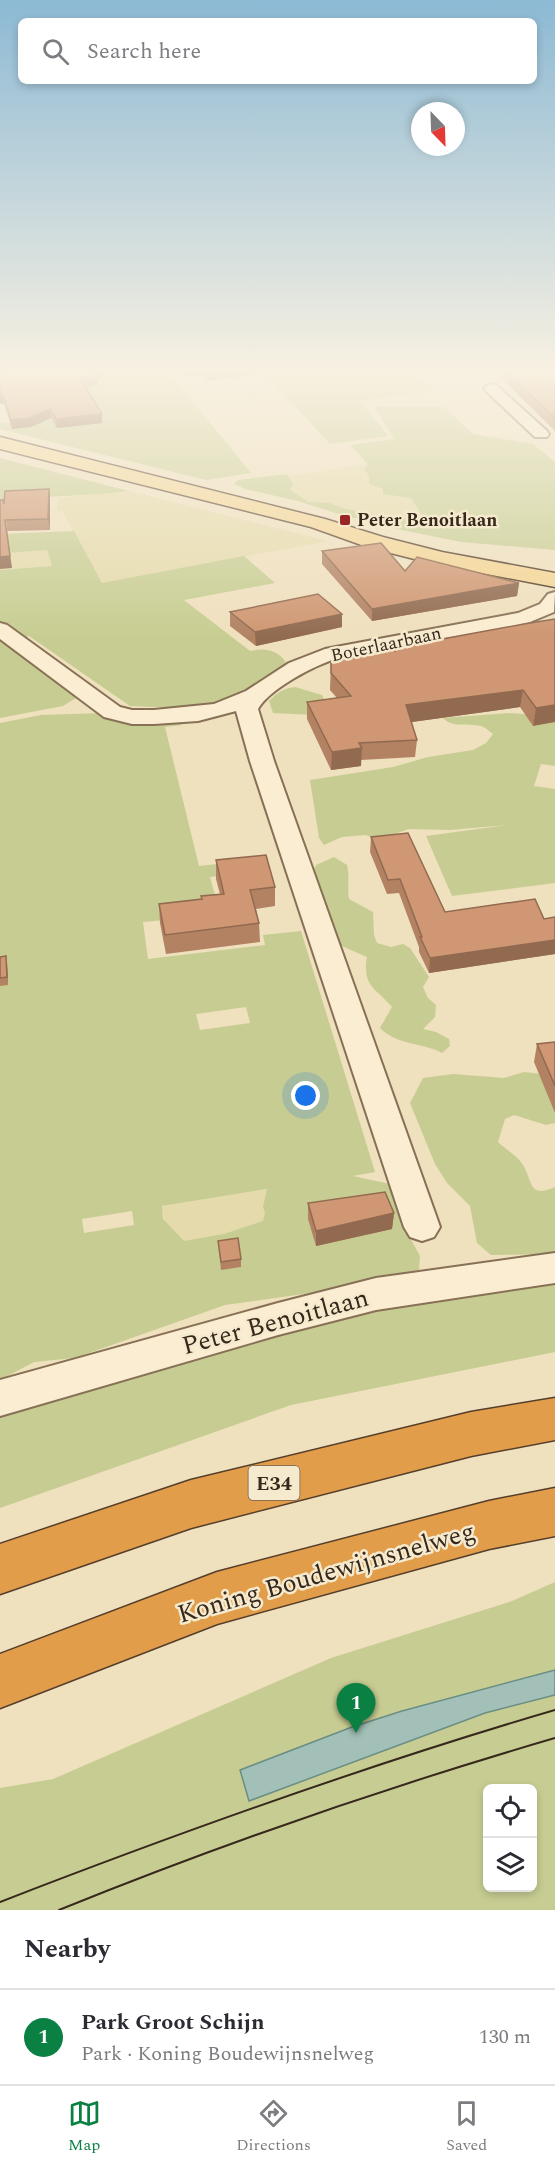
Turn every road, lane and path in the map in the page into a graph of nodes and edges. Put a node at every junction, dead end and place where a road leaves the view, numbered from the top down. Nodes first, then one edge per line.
1 (71, 460) edge
2 (318, 523) junction
3 (555, 566) edge
4 (555, 580) edge
5 (554, 602) edge
6 (0, 628) edge
7 (254, 696) junction
8 (422, 1227) dead end
9 (555, 1268) edge
10 (0, 1398) edge
11 (555, 1419) edge
12 (555, 1512) edge
13 (0, 1569) edge
14 (0, 1681) edge

1 - 2 main road
2 - 3 main road
2 - 4 main road
5 - 7 street, Boterlaarbaan
6 - 7 street, Boterlaarbaan
7 - 8 street
9 - 10 street, Peter Benoitlaan
11 - 13 highway, E34
12 - 14 highway, Koning Boudewijnsnelweg

